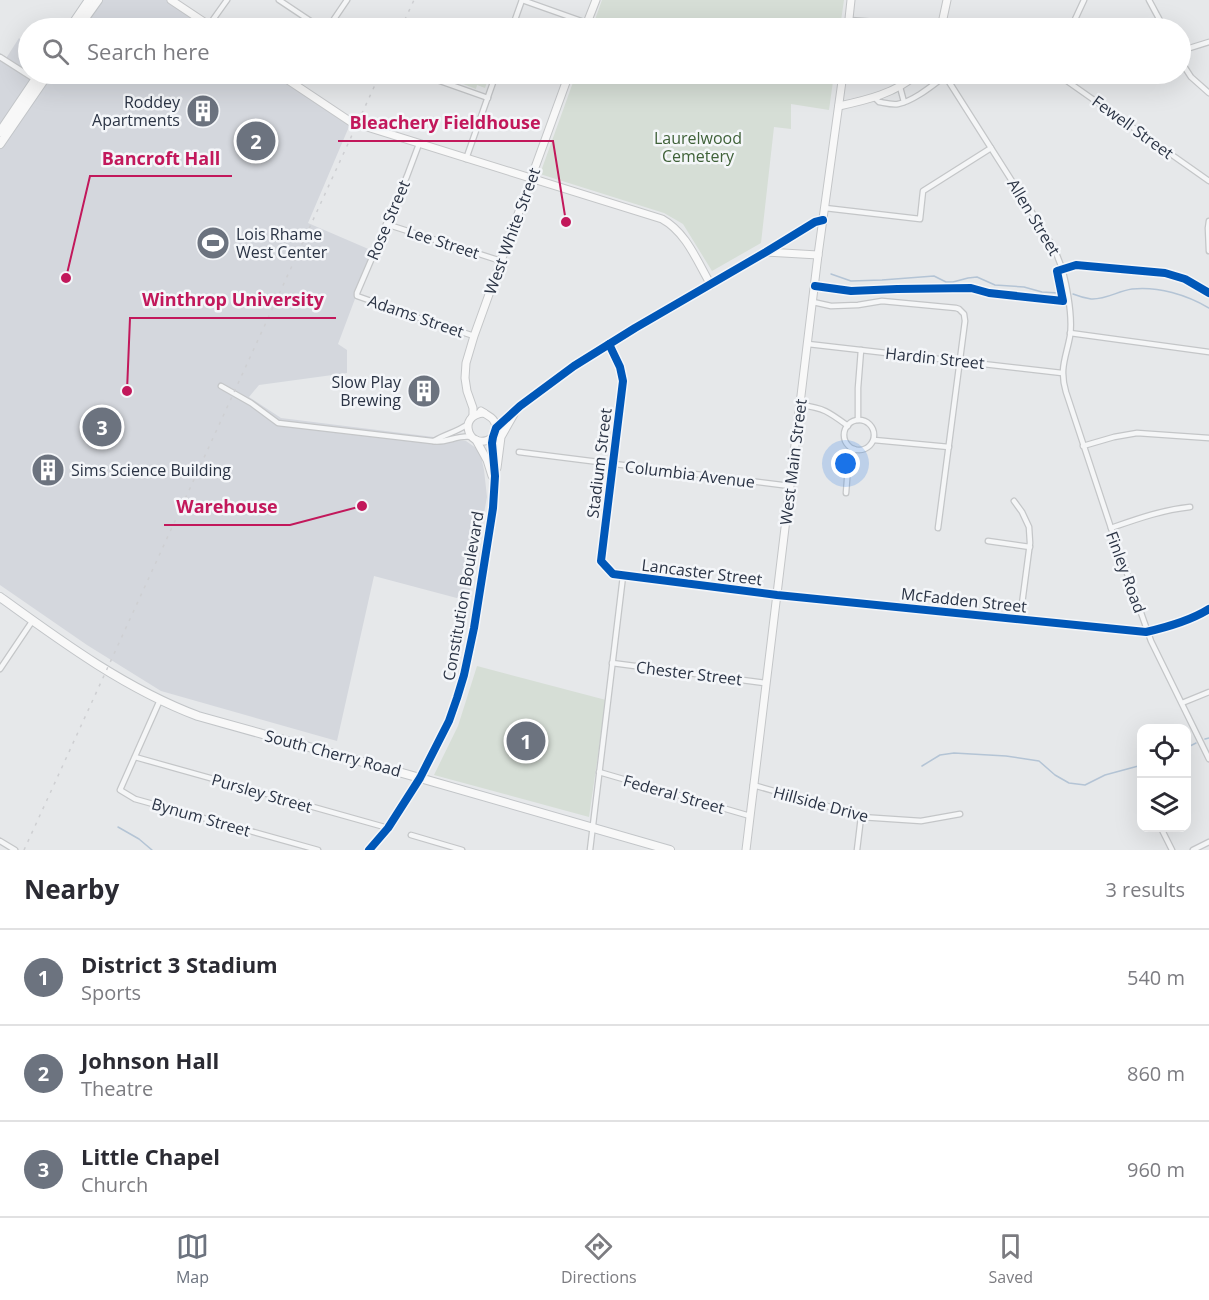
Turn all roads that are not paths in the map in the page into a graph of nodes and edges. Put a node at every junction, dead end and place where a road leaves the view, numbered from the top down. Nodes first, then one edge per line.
1 (89, 0) edge
2 (98, 0) edge
3 (171, 0) edge
4 (227, 0) edge
5 (279, 0) edge
6 (347, 0) edge
7 (522, 0) edge
8 (596, 0) edge
9 (851, 0) edge
10 (946, 0) edge
11 (1084, 0) edge
12 (1149, 0) edge
13 (77, 18) edge
14 (85, 18) edge
15 (196, 18) edge
16 (216, 18) edge
17 (306, 18) edge
18 (335, 18) edge
19 (516, 18) edge
20 (566, 18) edge
21 (589, 18) edge
22 (849, 18) edge
23 (943, 18) edge
24 (1076, 18) edge
25 (1159, 18) edge
26 (1209, 42) edge
27 (1191, 48) edge
28 (0, 57) edge
29 (18, 67) edge
30 (1191, 77) edge
31 (35, 84) edge
32 (36, 84) edge
33 (294, 84) edge
34 (448, 84) edge
35 (493, 84) edge
36 (565, 84) edge
37 (842, 84) edge
38 (904, 84) edge
39 (932, 84) edge
40 (951, 84) edge
41 (1071, 84) edge
42 (900, 87) junction
43 (1209, 93) edge
44 (874, 97) junction
45 (488, 98) junction
46 (904, 102) junction
47 (839, 106) junction
48 (0, 132) edge
49 (0, 144) edge
50 (419, 144) junction
51 (992, 148) junction
52 (466, 159) junction
53 (531, 179) junction
54 (1209, 181) edge
55 (825, 208) junction
56 (824, 220) junction
57 (1209, 221) edge
58 (386, 224) junction
59 (1209, 251) edge
60 (766, 252) junction
61 (818, 255) junction
62 (501, 261) junction
63 (711, 285) junction
64 (357, 296) joint
65 (813, 302) junction
66 (1070, 333) junction
67 (474, 336) junction
68 (609, 344) junction
69 (808, 344) junction
70 (861, 350) junction
71 (1209, 352) edge
72 (959, 361) junction
73 (1062, 373) junction
74 (221, 386) dead end
75 (468, 391) junction
76 (801, 405) junction
77 (519, 407) junction
78 (487, 415) junction
79 (473, 416) junction
80 (858, 420) junction
81 (468, 424) junction
82 (848, 426) junction
83 (496, 428) junction
84 (493, 437) junction
85 (1209, 438) edge
86 (474, 439) junction
87 (874, 440) junction
88 (434, 441) junction
89 (1083, 446) junction
90 (949, 447) junction
91 (854, 449) junction
92 (519, 452) dead end
93 (612, 464) junction
94 (495, 476) junction
95 (495, 485) junction
96 (790, 486) junction
97 (846, 493) dead end
98 (1014, 501) dead end
99 (1190, 507) dead end
100 (938, 528) dead end
101 (1111, 528) junction
102 (988, 541) dead end
103 (1030, 547) junction
104 (623, 576) junction
105 (777, 595) junction
106 (0, 597) edge
107 (1209, 609) edge
108 (1020, 619) junction
109 (33, 620) junction
110 (1148, 632) junction
111 (612, 663) junction
112 (0, 669) edge
113 (765, 682) junction
114 (1209, 692) edge
115 (160, 700) junction
116 (1182, 703) junction
117 (135, 757) junction
118 (1209, 759) edge
119 (599, 772) junction
120 (420, 778) junction
121 (753, 785) junction
122 (960, 814) dead end
123 (750, 816) junction
124 (861, 817) junction
125 (388, 828) junction
126 (593, 828) junction
127 (1163, 832) edge
128 (411, 835) dead end
129 (0, 841) edge
130 (1209, 842) edge
131 (15, 850) edge
132 (318, 850) edge
133 (369, 850) edge
134 (462, 850) edge
135 (590, 850) edge
136 (670, 850) edge
137 (746, 850) edge
138 (857, 850) edge
139 (1172, 850) edge
140 (1193, 850) edge

1 - 13 main road
2 - 14 main road
3 - 15 street
4 - 16 street
5 - 17 street
6 - 18 street
7 - 19 street
7 - 20 street
8 - 21 street
9 - 22 street
10 - 23 street
11 - 24 street
12 - 25 street
26 - 27 street
28 - 29 street
30 - 43 street
31 - 48 main road
32 - 49 main road
33 - 50 street
34 - 45 street
35 - 45 street
36 - 53 street, West White Street
37 - 47 street, West Main Street
38 - 42 street
39 - 46 street
40 - 51 street, Allen Street
41 - 54 street, Fewell Street
42 - 44 street
42 - 46 street
44 - 46 street
44 - 47 street
45 - 52 street
47 - 55 street, West Main Street
50 - 52 street
50 - 58 street, Rose Street
51 - 55 street
51 - 66 street, Allen Street
52 - 53 street
53 - 62 street, West White Street
53 - 63 street
55 - 56 street, West Main Street
56 - 60 street, Constitution Boulevard
56 - 61 street, West Main Street
57 - 59 street
58 - 62 street, Lee Street
58 - 64 street, Rose Street
60 - 61 street
60 - 63 street, Constitution Boulevard
61 - 65 street, West Main Street
62 - 67 street, West White Street
63 - 68 street, Constitution Boulevard
64 - 67 street, Adams Street
65 - 69 street, West Main Street
65 - 72 street
66 - 71 street
66 - 73 street, Allen Street
67 - 75 street, West White Street
68 - 77 street, Constitution Boulevard
68 - 93 street, Stadium Street
69 - 70 street, Hardin Street
69 - 76 street, West Main Street
70 - 72 street, Hardin Street
70 - 80 street
72 - 73 street, Hardin Street
72 - 90 street
73 - 89 street, Allen Street
74 - 88 street
75 - 78 street
75 - 79 street, West White Street
76 - 82 street
76 - 96 street, West Main Street
77 - 78 street, Constitution Boulevard
77 - 83 street, Constitution Boulevard
77 - 94 street
78 - 79 street, Constitution Boulevard
78 - 83 street
79 - 81 street
80 - 82 street
80 - 87 street
81 - 86 street, Constitution Boulevard
81 - 88 street
82 - 91 street
83 - 84 street, Constitution Boulevard
84 - 86 street
84 - 94 street, Constitution Boulevard
85 - 89 street
86 - 88 street
86 - 95 street, Constitution Boulevard
87 - 90 street
87 - 91 street
89 - 101 street, Finley Road
90 - 100 street
91 - 97 street
92 - 93 street, Columbia Avenue
93 - 96 street, Columbia Avenue
93 - 104 street, Stadium Street
94 - 95 street, Constitution Boulevard
95 - 120 street, Constitution Boulevard
96 - 105 street, West Main Street
98 - 103 street
99 - 101 street
101 - 110 street, Finley Road
102 - 103 street
103 - 108 street
104 - 105 street, Lancaster Street
104 - 111 street
105 - 108 street, McFadden Street
105 - 113 street, West Main Street
106 - 109 main road, South Cherry Road
107 - 110 street
108 - 110 street, McFadden Street
109 - 112 street
109 - 115 main road, South Cherry Road
110 - 116 street, Finley Road
111 - 113 street, Chester Street
111 - 119 street
113 - 121 street, West Main Street
114 - 116 street
115 - 117 street
115 - 120 main road, South Cherry Road
116 - 118 street, Finley Road
117 - 125 street, Pursley Street
117 - 132 street, Bynum Street
119 - 123 street, Federal Street
119 - 126 street
120 - 125 street, Constitution Boulevard
120 - 126 main road, South Cherry Road
121 - 123 street, West Main Street
121 - 124 street, Hillside Drive
122 - 124 street, Hillside Drive
123 - 137 street, West Main Street
124 - 138 street
125 - 133 street, Constitution Boulevard
126 - 135 street
126 - 136 main road, South Cherry Road
127 - 139 street
128 - 134 street
129 - 131 street
130 - 140 street

